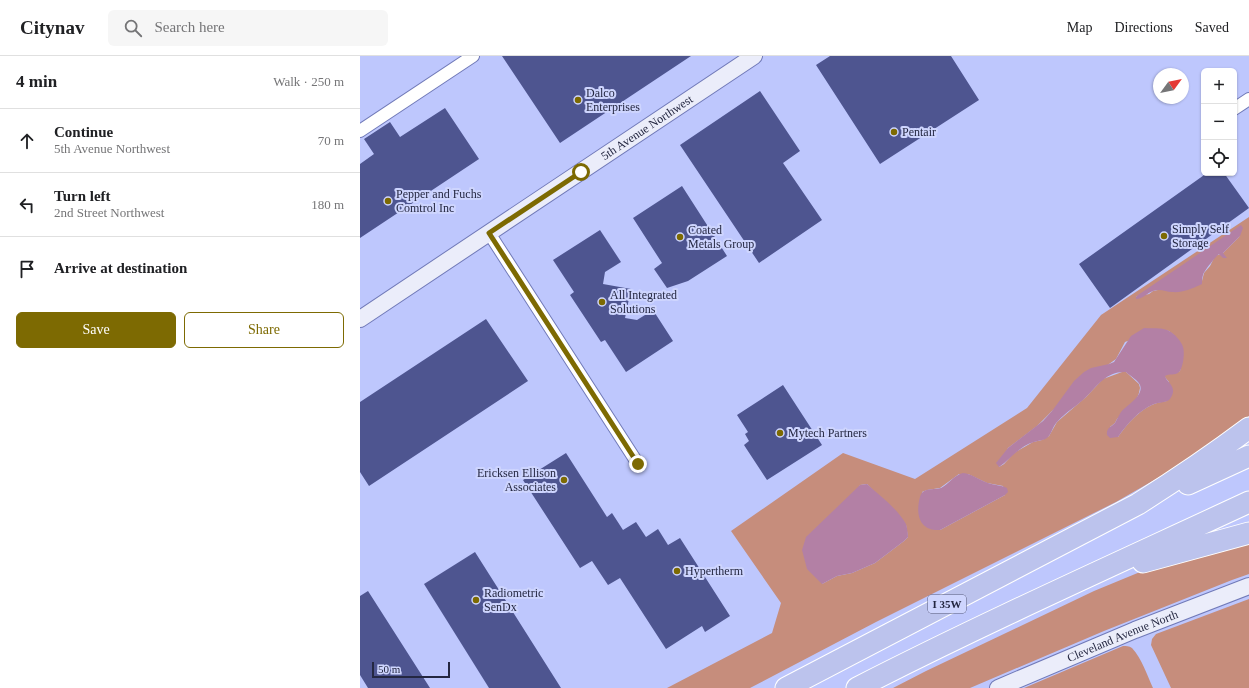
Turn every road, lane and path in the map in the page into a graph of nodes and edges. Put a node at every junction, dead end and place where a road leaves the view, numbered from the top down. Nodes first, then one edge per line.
1 (473, 56) edge
2 (754, 56) edge
3 (1249, 99) edge
4 (1237, 107) edge
5 (360, 131) edge
6 (489, 233) junction
7 (360, 319) edge
8 (1249, 428) edge
9 (1249, 456) edge
10 (638, 464) dead end
11 (1249, 502) edge
12 (1107, 521) junction
13 (1249, 533) edge
14 (1085, 579) junction
15 (1249, 586) edge
16 (786, 688) edge
17 (858, 688) edge
18 (998, 688) edge

1 - 5 street
2 - 6 street, 5th Avenue Northwest
3 - 4 street
6 - 7 street, 5th Avenue Northwest
6 - 10 street
8 - 12 highway
9 - 12 highway, I 35W
11 - 14 highway
12 - 16 highway, I 35W
13 - 14 highway
14 - 17 highway
15 - 18 street, Cleveland Avenue North

